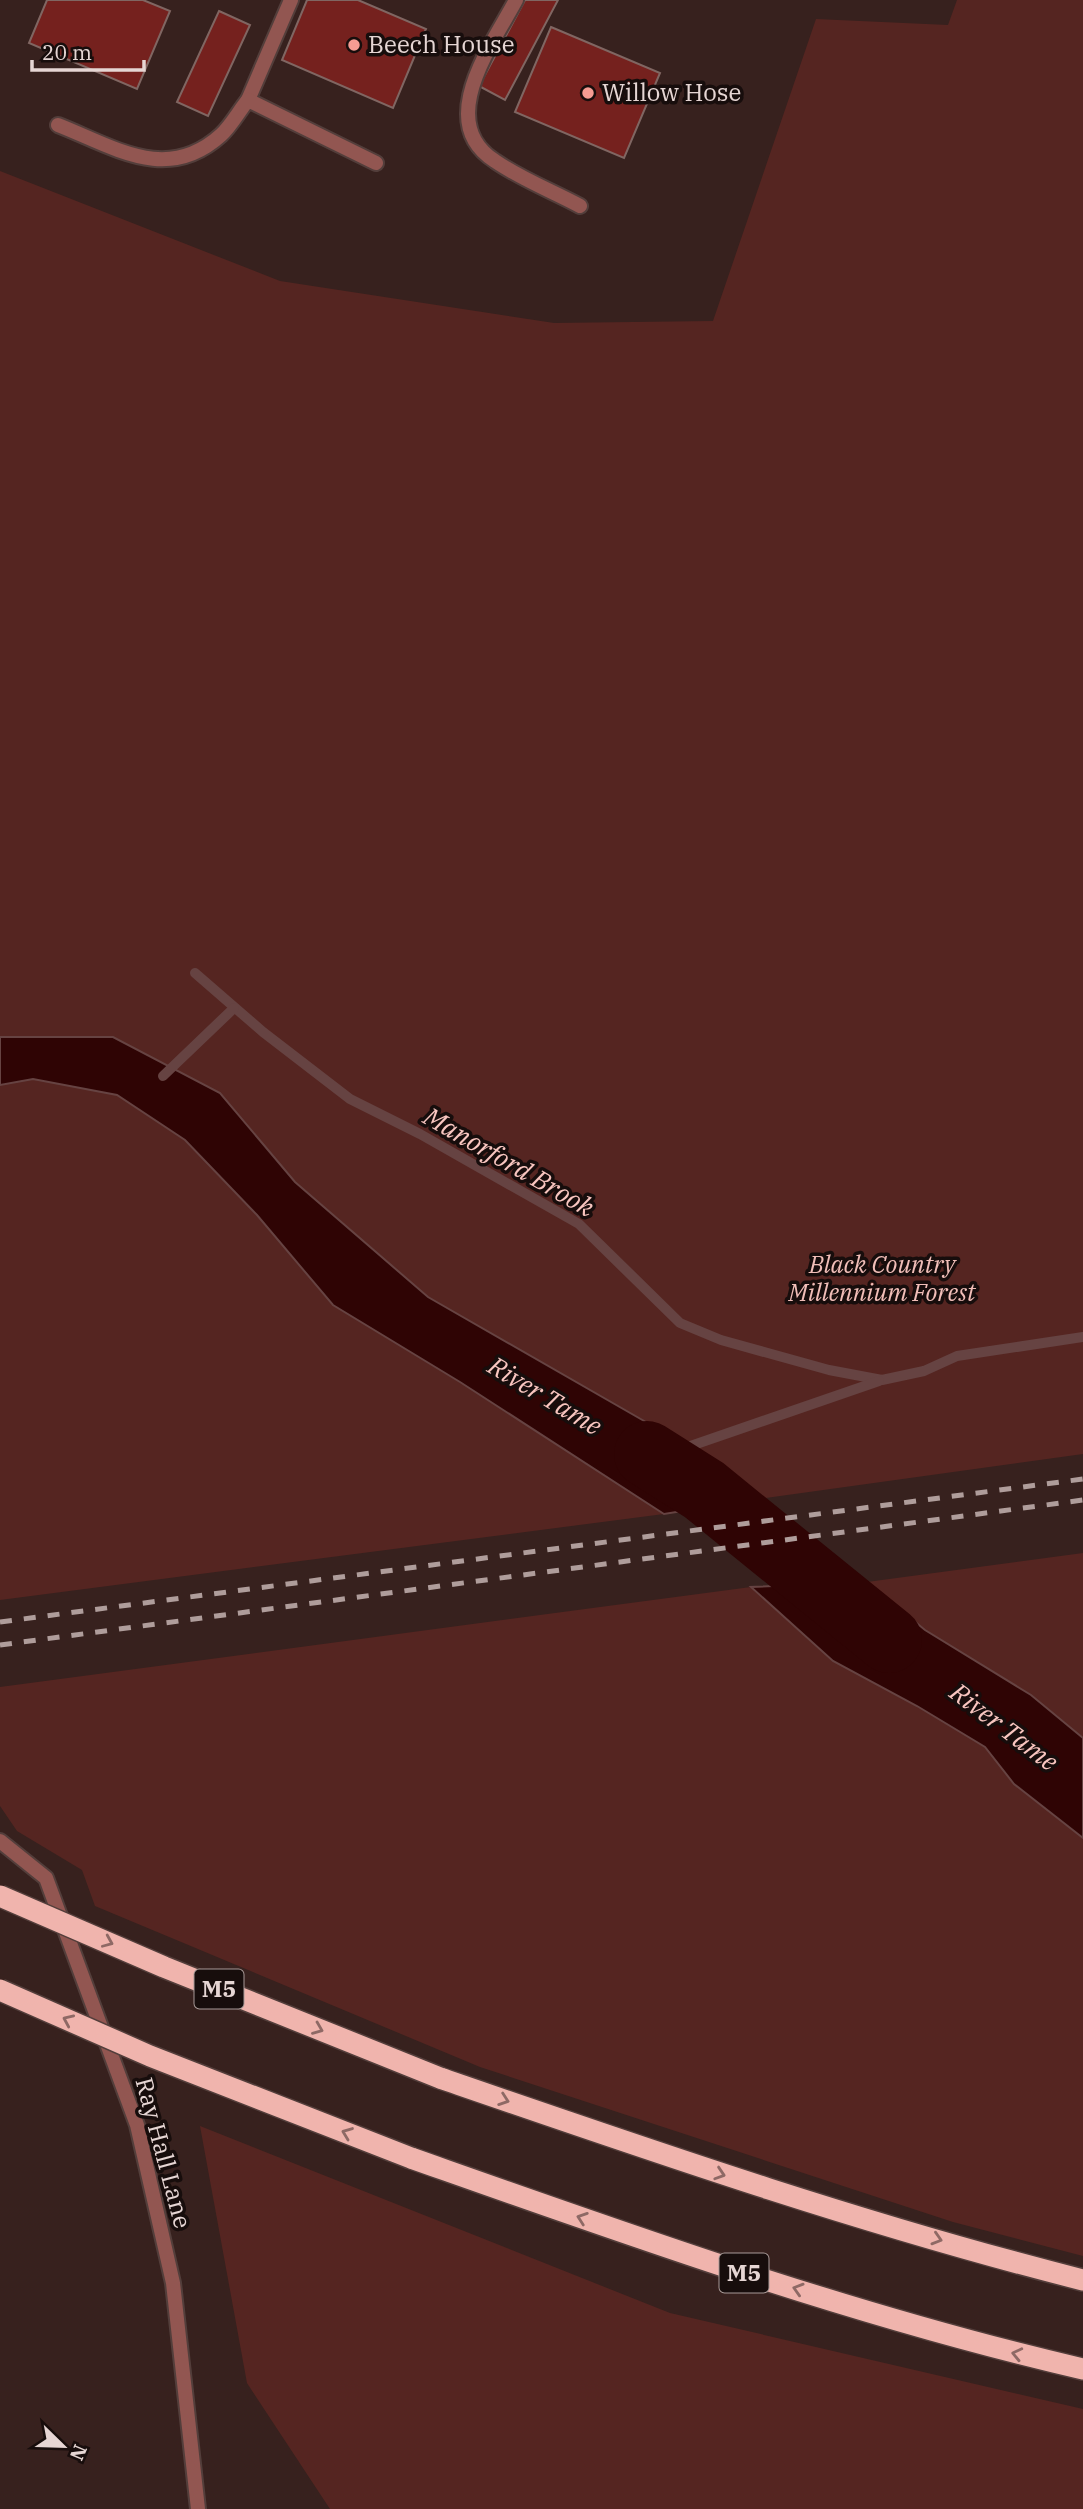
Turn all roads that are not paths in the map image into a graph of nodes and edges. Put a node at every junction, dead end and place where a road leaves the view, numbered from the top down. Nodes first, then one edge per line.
1 (291, 0) edge
2 (516, 0) edge
3 (248, 100) junction
4 (58, 125) dead end
5 (376, 163) dead end
6 (580, 206) dead end
7 (0, 1841) edge
8 (0, 1896) edge
9 (0, 1990) edge
10 (1083, 2280) edge
11 (1083, 2369) edge
12 (198, 2509) edge

1 - 3 lane
2 - 6 lane
3 - 4 lane
3 - 5 lane
7 - 12 lane, Ray Hall Lane
8 -> 10 highway, M5, bridge
11 -> 9 highway, M5, bridge

